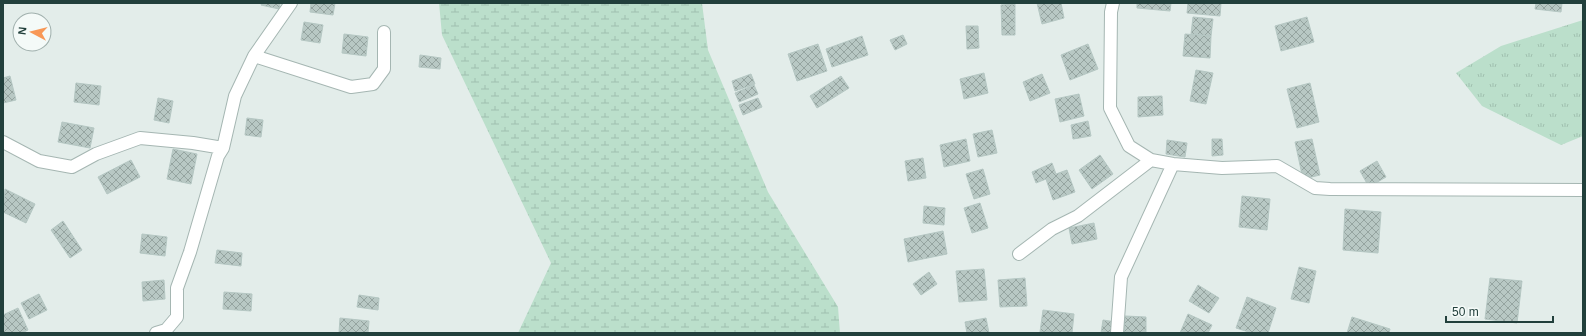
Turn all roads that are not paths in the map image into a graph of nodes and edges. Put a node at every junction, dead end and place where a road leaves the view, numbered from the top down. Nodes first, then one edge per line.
1 (291, 3) edge
2 (1113, 3) edge
3 (384, 32) dead end
4 (254, 56) junction
5 (3, 142) edge
6 (223, 148) junction
7 (1151, 160) junction
8 (1173, 164) junction
9 (1582, 190) edge
10 (1019, 254) dead end
11 (156, 333) edge
12 (1117, 333) edge

1 - 4 street
2 - 7 street
3 - 4 street
4 - 6 street
5 - 6 street
6 - 11 street
7 - 8 street
7 - 10 street
8 - 9 street
8 - 12 street

